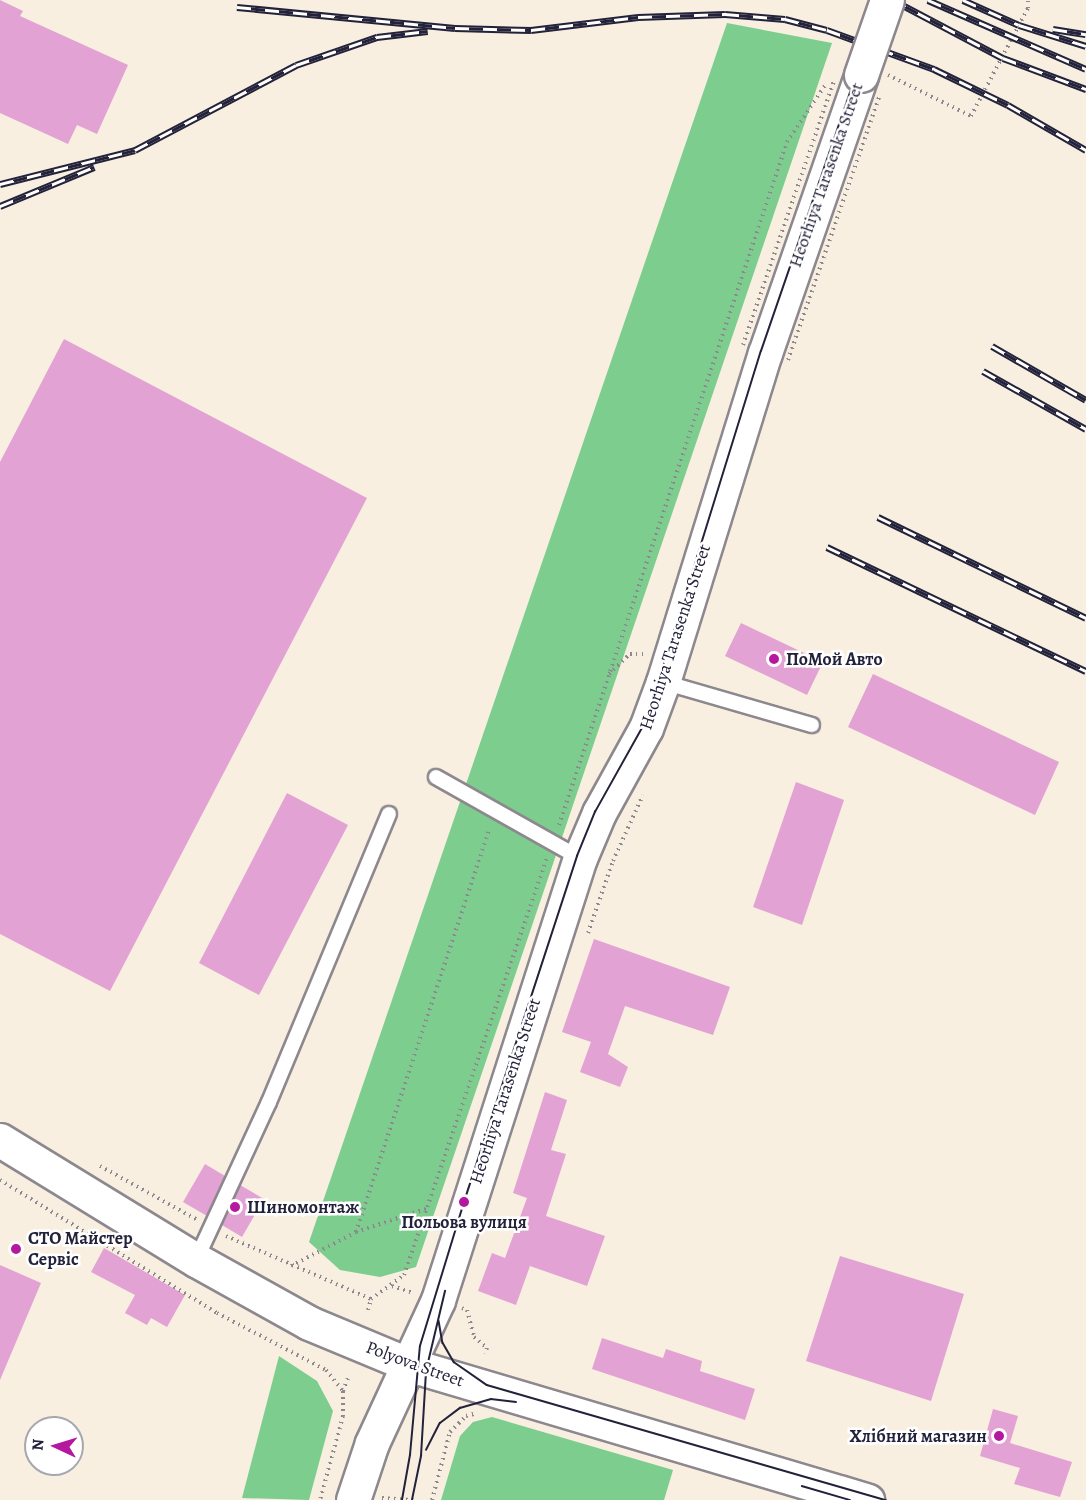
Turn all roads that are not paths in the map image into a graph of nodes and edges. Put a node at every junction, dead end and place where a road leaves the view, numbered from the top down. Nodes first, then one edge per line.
1 (887, 0) edge
2 (663, 682) junction
3 (812, 725) dead end
4 (436, 777) dead end
5 (390, 813) dead end
6 (580, 858) junction
7 (0, 1140) edge
8 (196, 1260) junction
9 (410, 1365) junction
10 (364, 1499) edge
11 (867, 1500) edge

1 - 2 main road, Heorhiya Tarasenka Street, bridge
2 - 3 lane
2 - 6 main road, Heorhiya Tarasenka Street
4 - 6 lane
5 - 8 lane
6 - 9 main road, Heorhiya Tarasenka Street
7 - 8 main road, Polyova Street
8 - 9 main road, Polyova Street
9 - 10 main road, Heorhiya Tarasenka Street
9 - 11 main road, Polyova Street

